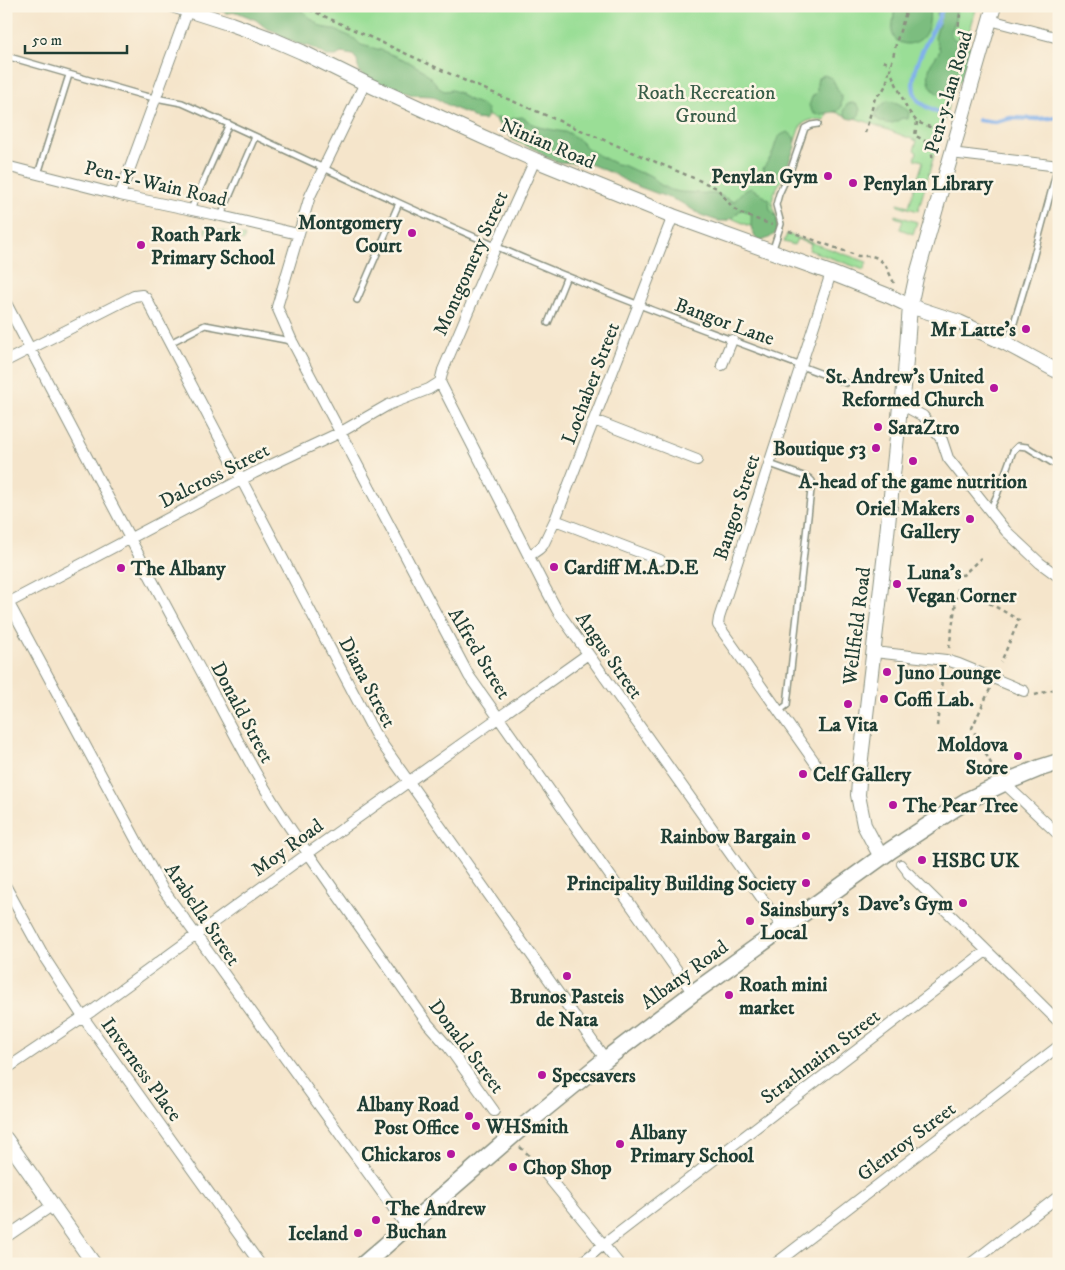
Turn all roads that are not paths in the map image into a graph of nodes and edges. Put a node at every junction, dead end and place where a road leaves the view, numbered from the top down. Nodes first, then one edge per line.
1 (994, 6) edge
2 (181, 8) edge
3 (990, 20) junction
4 (1059, 38) edge
5 (6, 56) edge
6 (69, 74) junction
7 (365, 83) junction
8 (155, 99) junction
9 (229, 124) junction
10 (818, 124) dead end
11 (255, 137) junction
12 (951, 153) junction
13 (535, 160) junction
14 (6, 166) edge
15 (1058, 166) edge
16 (324, 169) junction
17 (38, 174) junction
18 (120, 195) junction
19 (399, 203) junction
20 (191, 210) junction
21 (221, 216) junction
22 (673, 216) junction
23 (298, 234) junction
24 (496, 246) junction
25 (772, 252) junction
26 (830, 273) junction
27 (567, 276) junction
28 (357, 300) dead end
29 (6, 303) edge
30 (639, 305) junction
31 (910, 306) junction
32 (548, 323) dead end
33 (732, 340) junction
34 (292, 341) junction
35 (170, 343) junction
36 (1008, 344) junction
37 (30, 349) junction
38 (6, 361) edge
39 (722, 365) dead end
40 (800, 365) junction
41 (1059, 372) edge
42 (440, 382) junction
43 (846, 383) dead end
44 (904, 400) junction
45 (594, 420) junction
46 (341, 432) junction
47 (697, 460) dead end
48 (769, 463) junction
49 (1059, 467) edge
50 (242, 479) junction
51 (989, 511) junction
52 (555, 520) junction
53 (129, 539) junction
54 (529, 556) junction
55 (660, 560) dead end
56 (1059, 577) edge
57 (7, 602) edge
58 (874, 652) junction
59 (588, 654) junction
60 (1029, 693) road end
61 (779, 711) junction
62 (499, 718) junction
63 (1059, 762) edge
64 (860, 767) junction
65 (999, 777) junction
66 (409, 782) junction
67 (1059, 836) edge
68 (308, 854) junction
69 (881, 858) junction
70 (901, 864) dead end
71 (908, 873) joint
72 (6, 887) edge
73 (783, 928) junction
74 (195, 935) junction
75 (986, 951) junction
76 (693, 993) junction
77 (83, 1017) junction
78 (1059, 1022) edge
79 (1059, 1046) edge
80 (606, 1059) junction
81 (6, 1069) edge
82 (494, 1111) dead end
83 (6, 1139) edge
84 (540, 1168) road end
85 (1059, 1196) edge
86 (53, 1205) junction
87 (407, 1227) junction
88 (6, 1237) edge
89 (603, 1245) junction
90 (94, 1264) edge
91 (260, 1264) edge
92 (364, 1264) edge
93 (580, 1264) edge
94 (619, 1264) edge
95 (775, 1264) edge
96 (970, 1264) edge

1 - 3 street, Pen-y-lan Road
2 - 7 street, Ninian Road
2 - 8 street
3 - 4 street
3 - 12 street, Pen-y-lan Road
5 - 6 lane, Bangor Lane
6 - 8 lane, Bangor Lane
6 - 17 lane
7 - 13 street, Ninian Road
7 - 16 street
8 - 9 lane, Bangor Lane
8 - 18 street
9 - 11 lane, Bangor Lane
9 - 20 lane
10 - 25 lane
11 - 16 lane, Bangor Lane
11 - 21 lane
12 - 15 street
12 - 31 street, Pen-y-lan Road
13 - 22 street, Ninian Road
13 - 24 street, Montgomery Street
14 - 17 street, Pen-Y-Wain Road
15 - 36 lane
16 - 19 lane, Bangor Lane
16 - 23 street
17 - 18 street, Pen-Y-Wain Road
18 - 20 street, Pen-Y-Wain Road
19 - 24 lane, Bangor Lane
19 - 28 lane
20 - 21 street, Pen-Y-Wain Road
21 - 23 street, Pen-Y-Wain Road
22 - 25 street, Ninian Road
22 - 30 street, Lochaber Street
23 - 34 street, Alfred Street
24 - 27 lane, Bangor Lane
24 - 42 street, Montgomery Street
25 - 26 street, Ninian Road
26 - 31 street, Ninian Road
26 - 40 street, Bangor Street
27 - 30 lane, Bangor Lane
27 - 32 lane
29 - 37 street, Donald Street
30 - 33 lane, Bangor Lane
30 - 45 street, Lochaber Street
31 - 36 street, Ninian Road
31 - 44 street, Wellfield Road
33 - 39 street
33 - 40 lane, Bangor Lane
34 - 35 lane
34 - 46 street, Alfred Street
35 - 37 street, Diana Street
35 - 50 street, Diana Street
36 - 41 street, Ninian Road
37 - 38 street
37 - 53 street, Donald Street
40 - 43 lane, Bangor Lane
40 - 48 street, Bangor Street
42 - 46 street, Dalcross Street
42 - 54 street, Angus Street
44 - 51 street
44 - 58 street, Wellfield Road
45 - 47 street
45 - 52 street, Lochaber Street
46 - 50 street, Dalcross Street
46 - 62 street, Alfred Street
48 - 61 street, Bangor Street
48 - 61 lane
49 - 51 lane
50 - 53 street, Dalcross Street
50 - 66 street, Diana Street
51 - 56 street
52 - 54 street, Lochaber Street
52 - 55 street
53 - 57 street, Dalcross Street
53 - 68 street, Donald Street
54 - 59 street, Angus Street
57 - 74 street, Arabella Street
58 - 60 street
58 - 64 street, Wellfield Road
59 - 62 street, Moy Road
59 - 73 street, Angus Street
61 - 64 street, Bangor Street
62 - 66 street, Moy Road
62 - 76 street, Alfred Street
63 - 65 main road, Albany Road
64 - 69 street, Wellfield Road
65 - 67 street
65 - 69 main road, Albany Road
66 - 68 street, Moy Road
66 - 80 street, Diana Street
68 - 74 street, Moy Road
68 - 82 street, Donald Street
69 - 73 main road, Albany Road
70 - 71 street
71 - 75 street
72 - 77 street, Inverness Place
73 - 76 main road, Albany Road
74 - 77 street, Moy Road
74 - 87 street, Arabella Street
75 - 78 street
75 - 89 street, Strathnairn Street
76 - 80 main road, Albany Road
77 - 81 street, Moy Road
77 - 91 street, Inverness Place
79 - 95 street, Glenroy Street
80 - 87 main road, Albany Road
83 - 86 street
84 - 89 street
85 - 96 street
86 - 88 street
86 - 90 street
87 - 92 main road, Albany Road
89 - 93 street, Strathnairn Street
89 - 94 street

